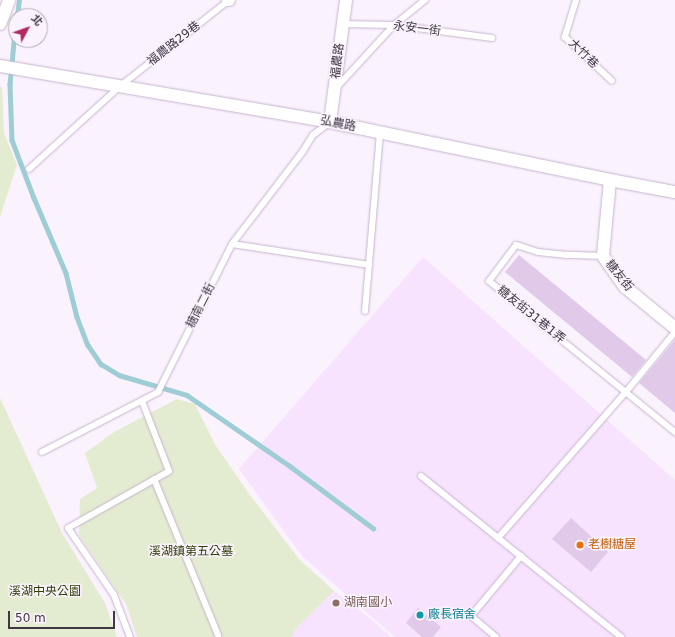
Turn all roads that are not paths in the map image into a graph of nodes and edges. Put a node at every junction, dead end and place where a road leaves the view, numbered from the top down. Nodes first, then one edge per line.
1 (9, 0) edge
2 (228, 0) edge
3 (346, 0) edge
4 (425, 0) edge
5 (576, 0) edge
6 (0, 24) edge
7 (342, 24) junction
8 (394, 25) junction
9 (492, 38) dead end
10 (2, 66) edge
11 (612, 81) dead end
12 (119, 87) junction
13 (334, 91) junction
14 (330, 122) junction
15 (380, 132) junction
16 (29, 169) dead end
17 (610, 180) junction
18 (675, 192) edge
19 (232, 244) junction
20 (603, 256) junction
21 (369, 265) junction
22 (365, 311) dead end
23 (675, 328) edge
24 (675, 332) edge
25 (625, 393) junction
26 (142, 400) junction
27 (675, 432) edge
28 (42, 452) dead end
29 (421, 476) dead end
30 (154, 479) junction
31 (498, 538) junction
32 (521, 556) junction
33 (218, 635) dead end
34 (130, 637) edge
35 (496, 637) edge
36 (621, 637) edge

1 - 6 street
2 - 12 lane, 福農路29巷
3 - 7 street, 福農路
4 - 8 lane
5 - 11 lane, 大竹巷
7 - 8 lane, 永安一街
7 - 13 street, 福農路
8 - 9 lane, 永安一街
8 - 13 lane
10 - 12 street, 弘農路
12 - 14 street, 弘農路
12 - 16 lane, 福農路29巷
13 - 14 street, 福農路
14 - 15 street, 弘農路
14 - 19 lane, 糖南二街
15 - 17 street, 弘農路
15 - 21 lane
17 - 18 street, 弘農路
17 - 20 street, 糖友街
19 - 21 lane
19 - 26 lane, 糖南二街
20 - 23 street, 糖友街
20 - 25 lane, 糖友街31巷1弄
21 - 22 lane
24 - 25 lane
25 - 27 lane, 糖友街31巷1弄
25 - 31 lane
26 - 28 lane, 糖南二街
26 - 30 lane
29 - 31 lane
30 - 33 lane
30 - 34 lane
31 - 32 lane
32 - 35 lane
32 - 36 lane

